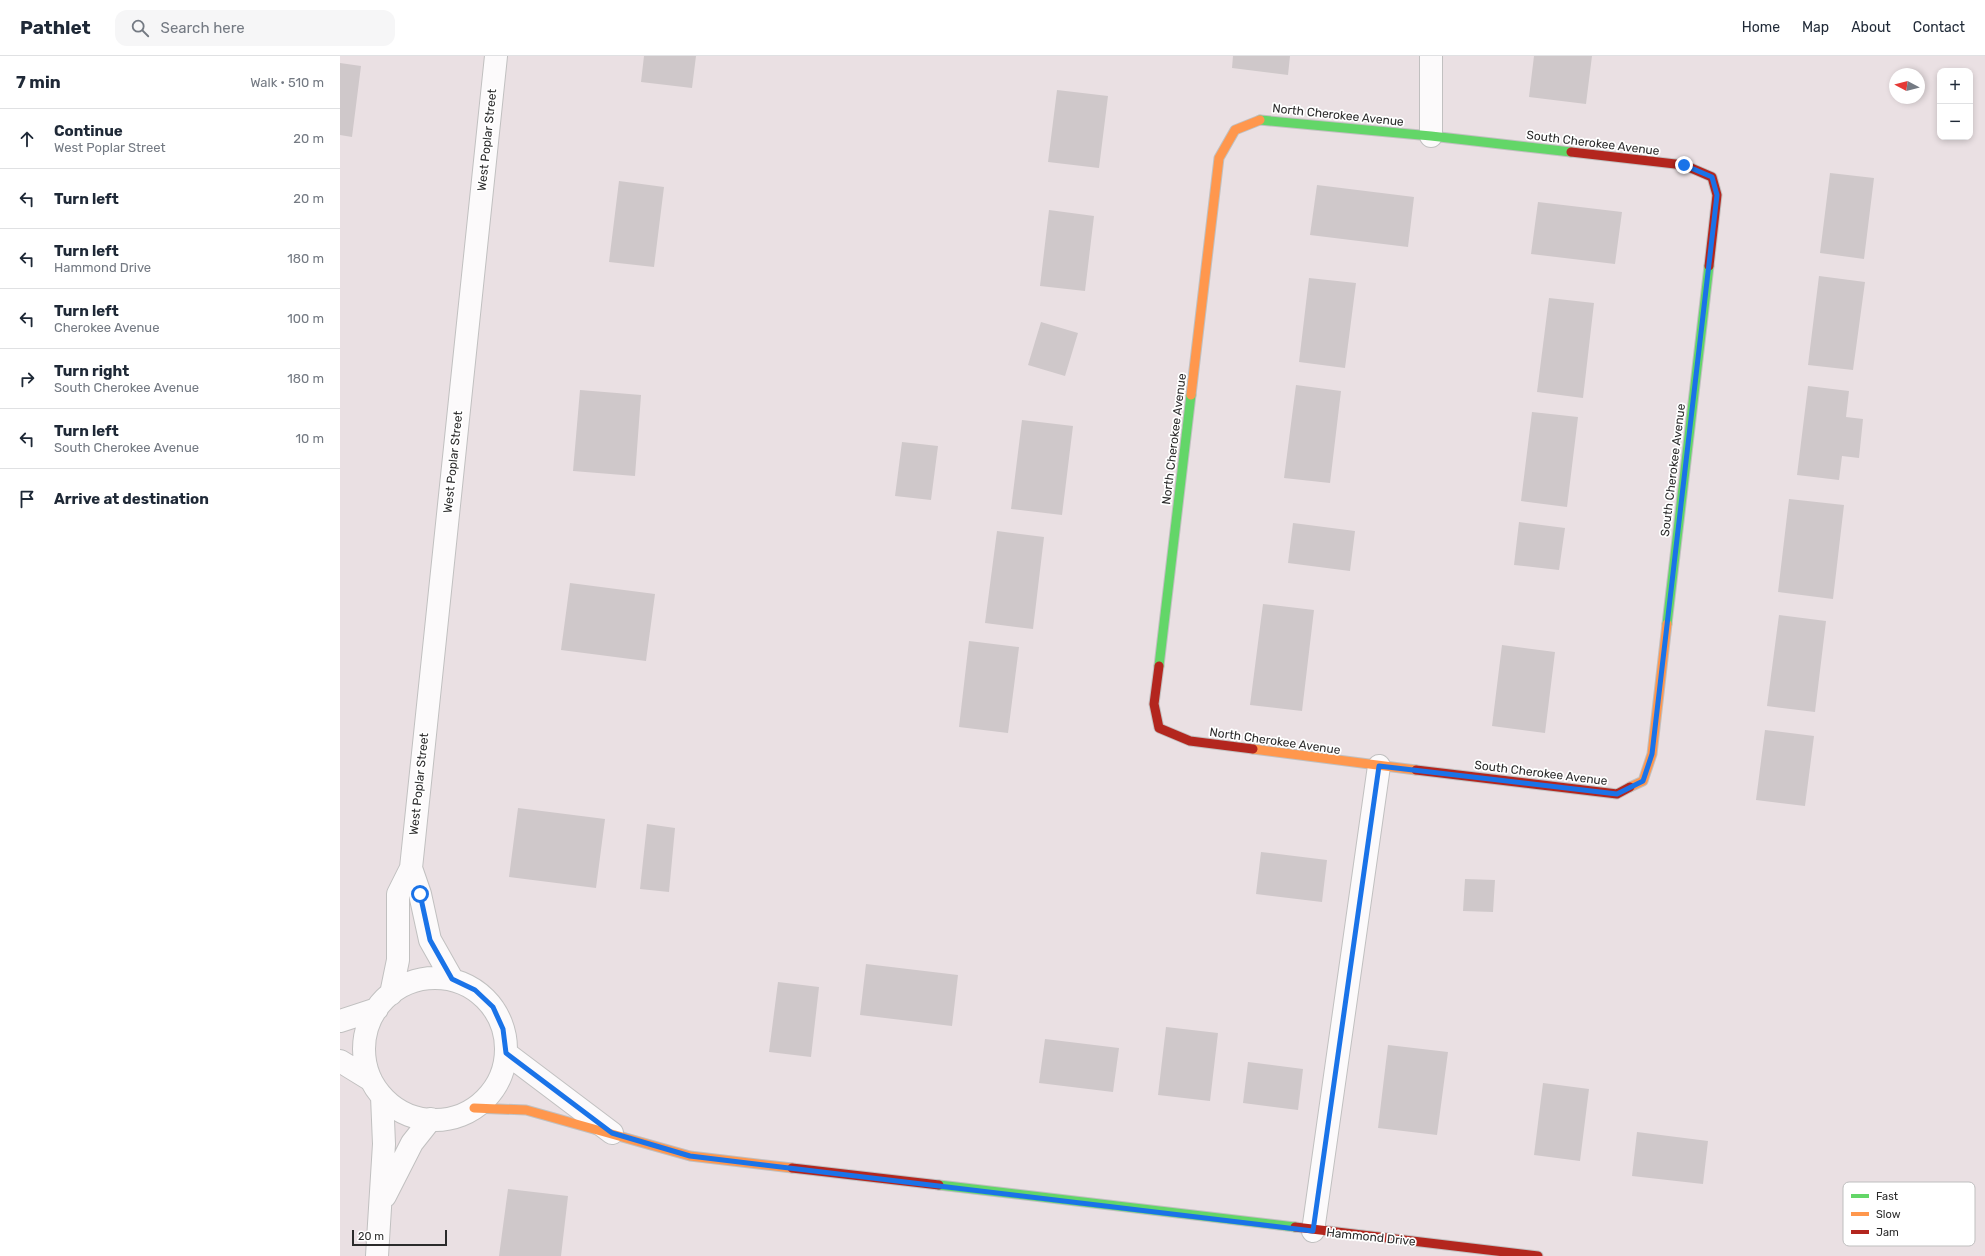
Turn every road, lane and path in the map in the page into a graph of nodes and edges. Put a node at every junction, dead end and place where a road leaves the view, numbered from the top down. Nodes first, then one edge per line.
1 (496, 56) edge
2 (1431, 56) edge
3 (1431, 136) junction
4 (1379, 766) junction
5 (411, 868) junction
6 (452, 979) junction
7 (384, 1001) junction
8 (340, 1021) edge
9 (506, 1053) junction
10 (340, 1061) edge
11 (376, 1088) junction
12 (474, 1108) junction
13 (431, 1119) junction
14 (612, 1133) junction
15 (381, 1203) junction
16 (1313, 1231) junction
17 (377, 1256) edge
18 (1538, 1256) edge

1 - 5 street, West Poplar Street
2 - 3 street
3 - 4 street, North Cherokee Avenue
3 - 4 street, South Cherokee Avenue
4 - 16 street
5 - 6 street, West Poplar Street
5 - 7 street, West Poplar Street
6 - 7 street
6 - 9 street
7 - 8 street
7 - 11 street
9 - 12 street
9 - 14 street, Hammond Drive
10 - 11 street
11 - 13 street
11 - 15 street
12 - 13 street
12 - 14 street, Hammond Drive
13 - 15 street
14 - 16 street, Hammond Drive
15 - 17 street
16 - 18 street, Hammond Drive

